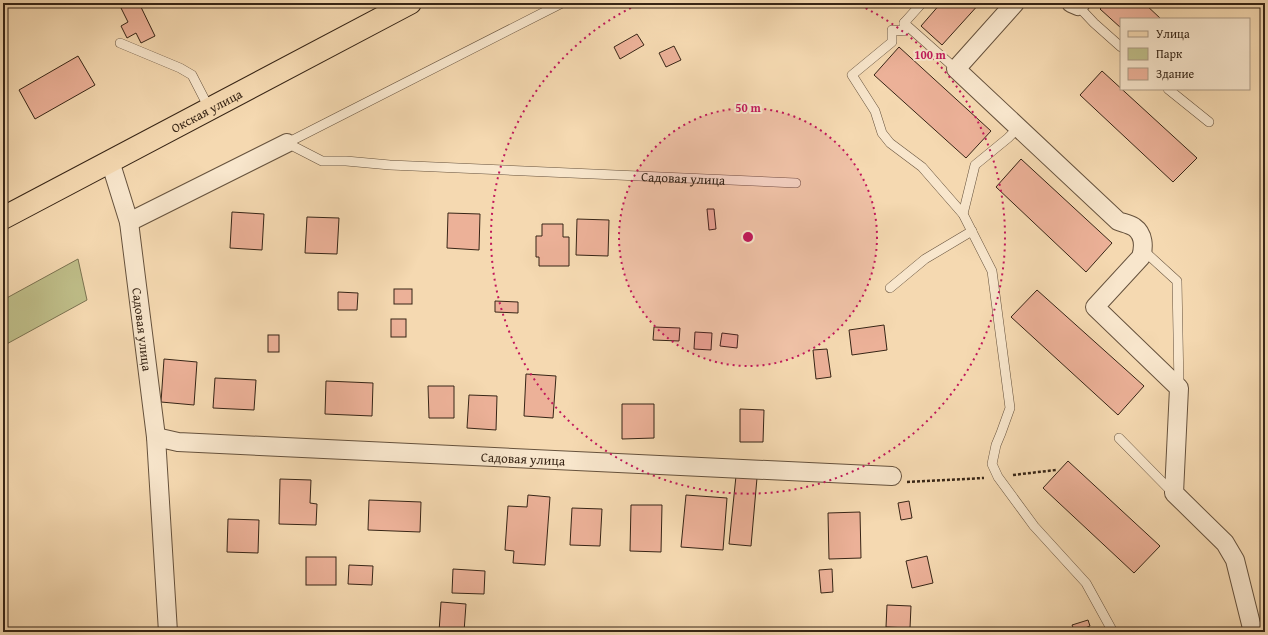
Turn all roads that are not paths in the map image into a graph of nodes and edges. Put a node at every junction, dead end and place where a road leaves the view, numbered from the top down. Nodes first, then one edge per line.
1 (410, 3) edge
2 (562, 3) edge
3 (922, 3) edge
4 (1015, 3) edge
5 (1077, 4) edge
6 (904, 23) junction
7 (120, 43) dead end
8 (1120, 46) edge
9 (956, 69) junction
10 (1169, 90) edge
11 (209, 108) junction
12 (1208, 122) dead end
13 (1019, 127) junction
14 (287, 143) junction
15 (110, 161) junction
16 (796, 183) dead end
17 (963, 214) junction
18 (3, 218) edge
19 (129, 222) junction
20 (972, 231) junction
21 (1143, 250) junction
22 (890, 288) dead end
23 (1179, 388) junction
24 (156, 437) junction
25 (1119, 438) dead end
26 (892, 476) road end
27 (1174, 493) junction
28 (168, 632) edge
29 (1113, 632) edge
30 (1253, 632) edge

1 - 11 main road, Окская улица
2 - 14 lane
3 - 6 lane
4 - 9 street
5 - 8 lane
6 - 9 lane
6 - 17 lane
7 - 11 lane
9 - 13 street
10 - 12 lane
11 - 15 main road, Окская улица
13 - 17 lane
13 - 21 street
14 - 16 lane, Садовая улица
14 - 19 street
15 - 18 main road, Окская улица
15 - 19 street, Садовая улица
17 - 20 lane
19 - 24 street, Садовая улица
20 - 22 lane
20 - 29 lane
21 - 23 lane
21 - 23 street
23 - 27 street
24 - 26 street, Садовая улица
24 - 28 street, Садовая улица
25 - 27 lane
27 - 30 street

